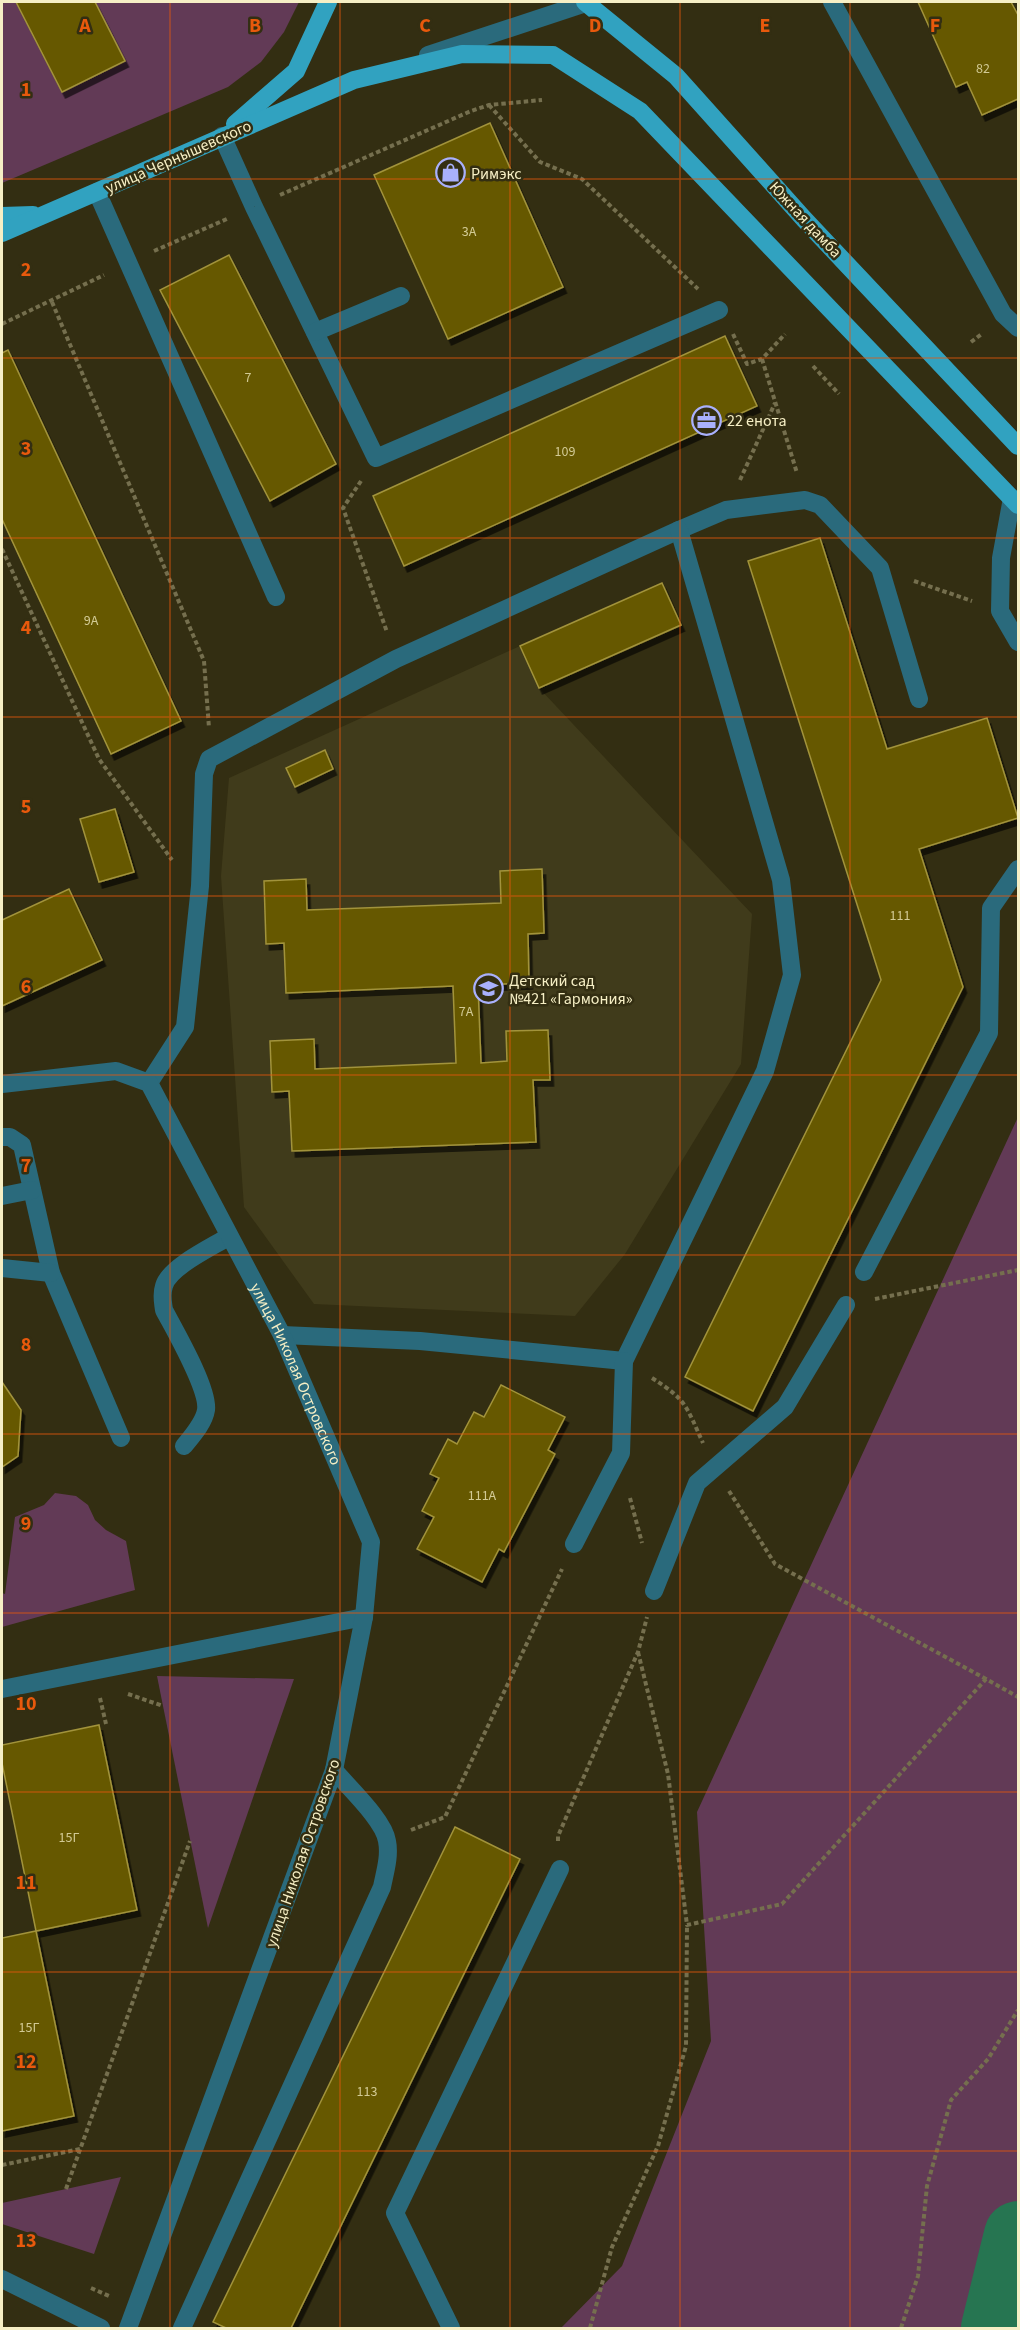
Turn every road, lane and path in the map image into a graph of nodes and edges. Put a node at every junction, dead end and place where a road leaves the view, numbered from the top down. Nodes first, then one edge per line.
1 (328, 2) edge
2 (587, 2) edge
3 (832, 2) edge
4 (354, 80) junction
5 (542, 100) dead end
6 (222, 136) junction
7 (97, 192) junction
8 (44, 215) junction
9 (2, 216) edge
10 (2, 233) edge
11 (401, 296) dead end
12 (51, 302) dead end
13 (719, 310) joint
14 (1018, 328) edge
15 (315, 332) junction
16 (785, 334) dead end
17 (733, 335) dead end
18 (762, 359) junction
19 (813, 366) dead end
20 (839, 394) dead end
21 (775, 403) junction
22 (1018, 446) edge
23 (376, 458) junction
24 (805, 500) junction
25 (1015, 501) edge
26 (726, 510) junction
27 (679, 530) junction
28 (2, 549) edge
29 (880, 568) junction
30 (276, 597) dead end
31 (1000, 611) junction
32 (1018, 642) edge
33 (396, 659) junction
34 (919, 699) dead end
35 (209, 759) junction
36 (1018, 869) edge
37 (200, 886) junction
38 (149, 1083) junction
39 (2, 1084) edge
40 (2, 1137) edge
41 (33, 1190) junction
42 (2, 1196) edge
43 (228, 1237) junction
44 (2, 1268) edge
45 (1018, 1270) edge
46 (864, 1272) dead end
47 (51, 1273) junction
48 (846, 1305) joint
49 (282, 1335) junction
50 (624, 1361) junction
51 (121, 1438) dead end
52 (184, 1446) dead end
53 (621, 1453) junction
54 (574, 1544) joint
55 (775, 1564) dead end
56 (654, 1592) junction
57 (364, 1617) junction
58 (638, 1652) junction
59 (986, 1679) junction
60 (2, 1689) edge
61 (1018, 1697) edge
62 (334, 1770) junction
63 (387, 1839) junction
64 (190, 1840) dead end
65 (560, 1869) joint
66 (687, 1925) junction
67 (1018, 2010) edge
68 (81, 2149) junction
69 (2, 2165) edge
70 (66, 2189) dead end
71 (2, 2279) edge
72 (101, 2328) edge
73 (128, 2328) edge
74 (182, 2328) edge
75 (451, 2328) edge
76 (590, 2328) edge
77 (901, 2328) edge

1 - 6 main road
2 - 4 street, улица Чернышевского
2 - 22 main road, Южная дамба
3 - 14 street
4 - 6 main road, улица Чернышевского
4 - 25 main road, улица Чернышевского
5 - 13 path
6 - 7 main road, улица Чернышевского
6 - 15 street
7 - 8 main road, улица Чернышевского
7 - 30 street
8 - 9 main road
8 - 10 main road, улица Чернышевского
11 - 15 street
12 - 35 path
13 - 23 street
15 - 23 street
16 - 18 path
17 - 18 path
18 - 21 path
19 - 20 path
21 - 24 path
21 - 26 path
23 - 33 path
24 - 26 street
24 - 29 street
25 - 31 street
26 - 27 street
27 - 33 street
27 - 50 street
28 - 37 path
29 - 31 path
29 - 34 street
31 - 32 street
33 - 35 street
35 - 37 street
36 - 46 street
37 - 38 street
38 - 39 street
38 - 43 street, улица Николая Островского
40 - 41 street
41 - 42 street
41 - 47 street
43 - 49 street, улица Николая Островского
43 - 52 street
44 - 47 street
45 - 48 path
47 - 51 street
48 - 56 street
49 - 50 street
49 - 57 street, улица Николая Островского
50 - 53 street
53 - 54 street
53 - 56 path
54 - 63 path
55 - 59 path
56 - 58 path
57 - 60 street
57 - 62 street, улица Николая Островского
58 - 65 path
58 - 66 path
59 - 61 path
59 - 66 path
62 - 63 street
62 - 73 street, улица Николая Островского
63 - 74 street
64 - 68 path
65 - 75 street
66 - 76 path
67 - 77 path
68 - 69 path
68 - 70 path
71 - 72 street

